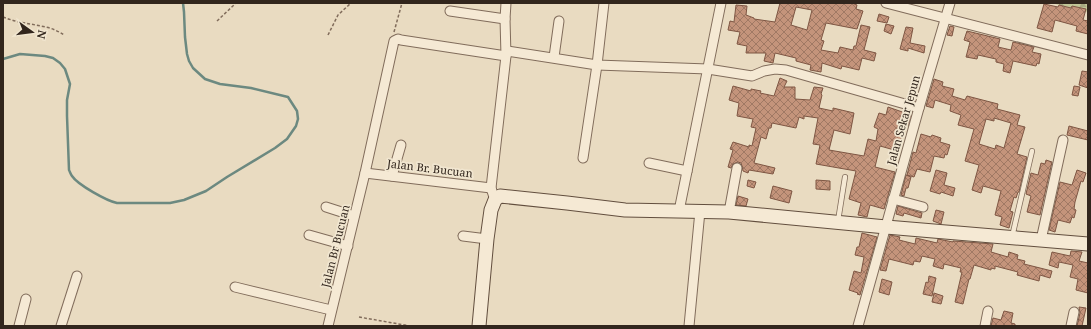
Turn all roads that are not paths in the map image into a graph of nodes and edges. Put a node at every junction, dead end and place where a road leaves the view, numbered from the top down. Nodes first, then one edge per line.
1 (506, 3) edge
2 (604, 3) edge
3 (721, 3) edge
4 (886, 3) edge
5 (950, 3) edge
6 (910, 6) edge
7 (450, 11) dead end
8 (505, 19) junction
9 (945, 19) junction
10 (559, 21) dead end
11 (506, 54) junction
12 (1088, 55) edge
13 (554, 57) junction
14 (598, 65) junction
15 (708, 69) junction
16 (918, 108) junction
17 (1063, 140) dead end
18 (401, 145) dead end
19 (1032, 151) dead end
20 (584, 158) dead end
21 (649, 163) dead end
22 (738, 168) dead end
23 (687, 171) junction
24 (365, 173) junction
25 (392, 176) junction
26 (845, 177) dead end
27 (493, 194) junction
28 (893, 199) junction
29 (326, 207) dead end
30 (923, 207) dead end
31 (679, 211) junction
32 (700, 211) junction
33 (729, 212) junction
34 (354, 216) junction
35 (838, 223) junction
36 (886, 227) junction
37 (309, 235) dead end
38 (464, 236) dead end
39 (1012, 237) junction
40 (487, 239) junction
41 (1041, 240) junction
42 (1088, 244) edge
43 (348, 246) junction
44 (78, 276) dead end
45 (235, 287) dead end
46 (26, 299) dead end
47 (331, 310) junction
48 (988, 311) dead end
49 (1074, 312) dead end
50 (19, 326) edge
51 (61, 326) edge
52 (328, 326) edge
53 (479, 326) edge
54 (689, 326) edge
55 (858, 326) edge
56 (985, 326) edge
57 (1071, 326) edge

1 - 8 street
2 - 14 street
3 - 15 street
4 - 6 street
5 - 9 street, Jalan Sekar Jepun
6 - 9 street
7 - 8 street
8 - 11 street
9 - 12 street
9 - 16 street, Jalan Sekar Jepun
10 - 13 street
11 - 13 street
11 - 24 street, Jalan Br Bucuan
11 - 27 street
13 - 14 street
14 - 15 street
14 - 20 street
15 - 16 street
15 - 23 street
16 - 28 street, Jalan Sekar Jepun
17 - 41 street
18 - 25 street
19 - 39 lane
21 - 23 street
22 - 33 street
23 - 31 street
24 - 25 street, Jalan Br. Bucuan
24 - 34 street, Jalan Br Bucuan
25 - 27 street, Jalan Br. Bucuan
26 - 35 lane
27 - 31 main road
27 - 40 main road
28 - 30 street
28 - 36 street, Jalan Sekar Jepun
29 - 34 street
31 - 32 main road
32 - 33 main road
32 - 54 street
33 - 35 main road
34 - 43 street, Jalan Br Bucuan
35 - 36 main road
36 - 39 main road
36 - 55 street, Jalan Sekar Jepun
37 - 43 street
38 - 40 street
39 - 41 main road
40 - 53 main road
41 - 42 main road
43 - 47 street, Jalan Br Bucuan
44 - 51 street
45 - 47 street
46 - 50 street
47 - 52 street, Jalan Br Bucuan
48 - 56 street
49 - 57 street

